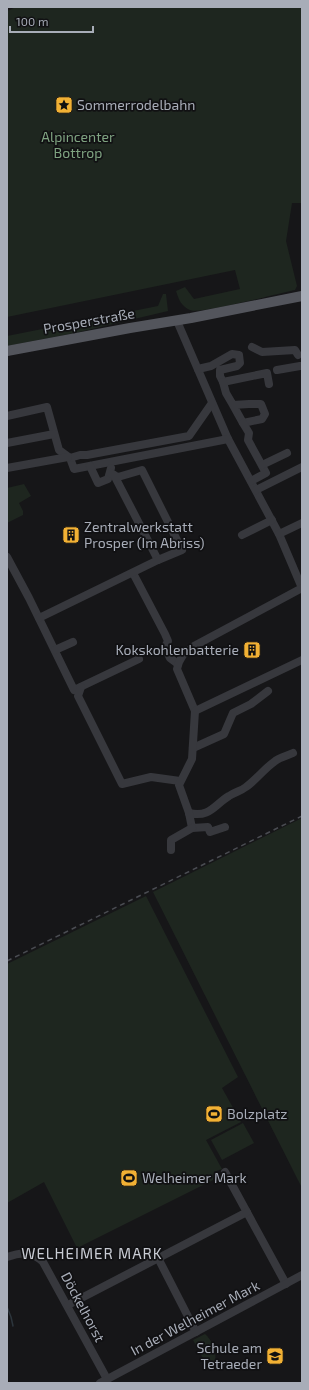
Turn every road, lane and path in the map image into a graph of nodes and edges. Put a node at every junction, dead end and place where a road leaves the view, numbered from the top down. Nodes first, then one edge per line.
1 (302, 296) edge
2 (177, 320) junction
3 (252, 347) dead end
4 (7, 351) edge
5 (300, 355) edge
6 (198, 369) junction
7 (277, 370) dead end
8 (301, 370) edge
9 (223, 382) junction
10 (269, 384) dead end
11 (212, 403) junction
12 (233, 405) junction
13 (7, 416) edge
14 (242, 423) junction
15 (54, 434) junction
16 (228, 439) junction
17 (7, 443) edge
18 (287, 453) dead end
19 (69, 457) junction
20 (112, 462) junction
21 (262, 465) junction
22 (90, 466) junction
23 (302, 467) edge
24 (7, 468) edge
25 (112, 474) junction
26 (251, 482) junction
27 (256, 490) junction
28 (272, 520) junction
29 (302, 523) edge
30 (242, 534) dead end
31 (279, 534) junction
32 (7, 557) edge
33 (158, 560) junction
34 (133, 573) junction
35 (302, 588) edge
36 (39, 618) junction
37 (73, 642) dead end
38 (55, 650) junction
39 (139, 659) dead end
40 (302, 660) edge
41 (178, 664) junction
42 (81, 687) junction
43 (268, 692) dead end
44 (195, 711) junction
45 (193, 748) junction
46 (294, 753) dead end
47 (180, 781) junction
48 (189, 813) junction
49 (225, 827) dead end
50 (192, 828) junction
51 (171, 850) dead end
52 (225, 1172) dead end
53 (247, 1212) junction
54 (7, 1257) edge
55 (158, 1258) junction
56 (302, 1275) edge
57 (286, 1284) junction
58 (68, 1305) junction
59 (196, 1332) junction
60 (103, 1381) edge

1 - 2 main road, Prosperstraße
2 - 4 main road, Prosperstraße
2 - 6 street
3 - 5 street
5 - 8 street
6 - 9 street
6 - 11 street
7 - 8 street
9 - 10 street
9 - 12 street
11 - 16 street
11 - 19 street
12 - 14 street
12 - 14 street
13 - 15 street
14 - 21 street
15 - 17 street
15 - 19 street
16 - 20 street
16 - 26 street
18 - 21 street
19 - 22 street
19 - 24 street
20 - 22 street
20 - 25 street
21 - 26 street
22 - 25 street
23 - 27 street
25 - 33 street
25 - 33 street
26 - 27 street
27 - 28 street
28 - 30 street
28 - 31 street
29 - 31 street
31 - 35 street
32 - 36 street
33 - 34 street
34 - 36 street
34 - 41 street
35 - 41 street
36 - 38 street
37 - 38 street
38 - 42 street
39 - 42 street
40 - 44 street
41 - 44 street
42 - 47 street
43 - 45 street
44 - 45 street
45 - 47 street
46 - 48 street
47 - 48 street
48 - 50 street
49 - 50 street
50 - 51 street
52 - 53 street
53 - 55 street
53 - 57 street
54 - 58 street, Döckelhorst
55 - 58 street
55 - 59 street
56 - 57 street, In der Welheimer Mark
57 - 59 street, In der Welheimer Mark
58 - 60 street, Döckelhorst
59 - 60 street, In der Welheimer Mark

